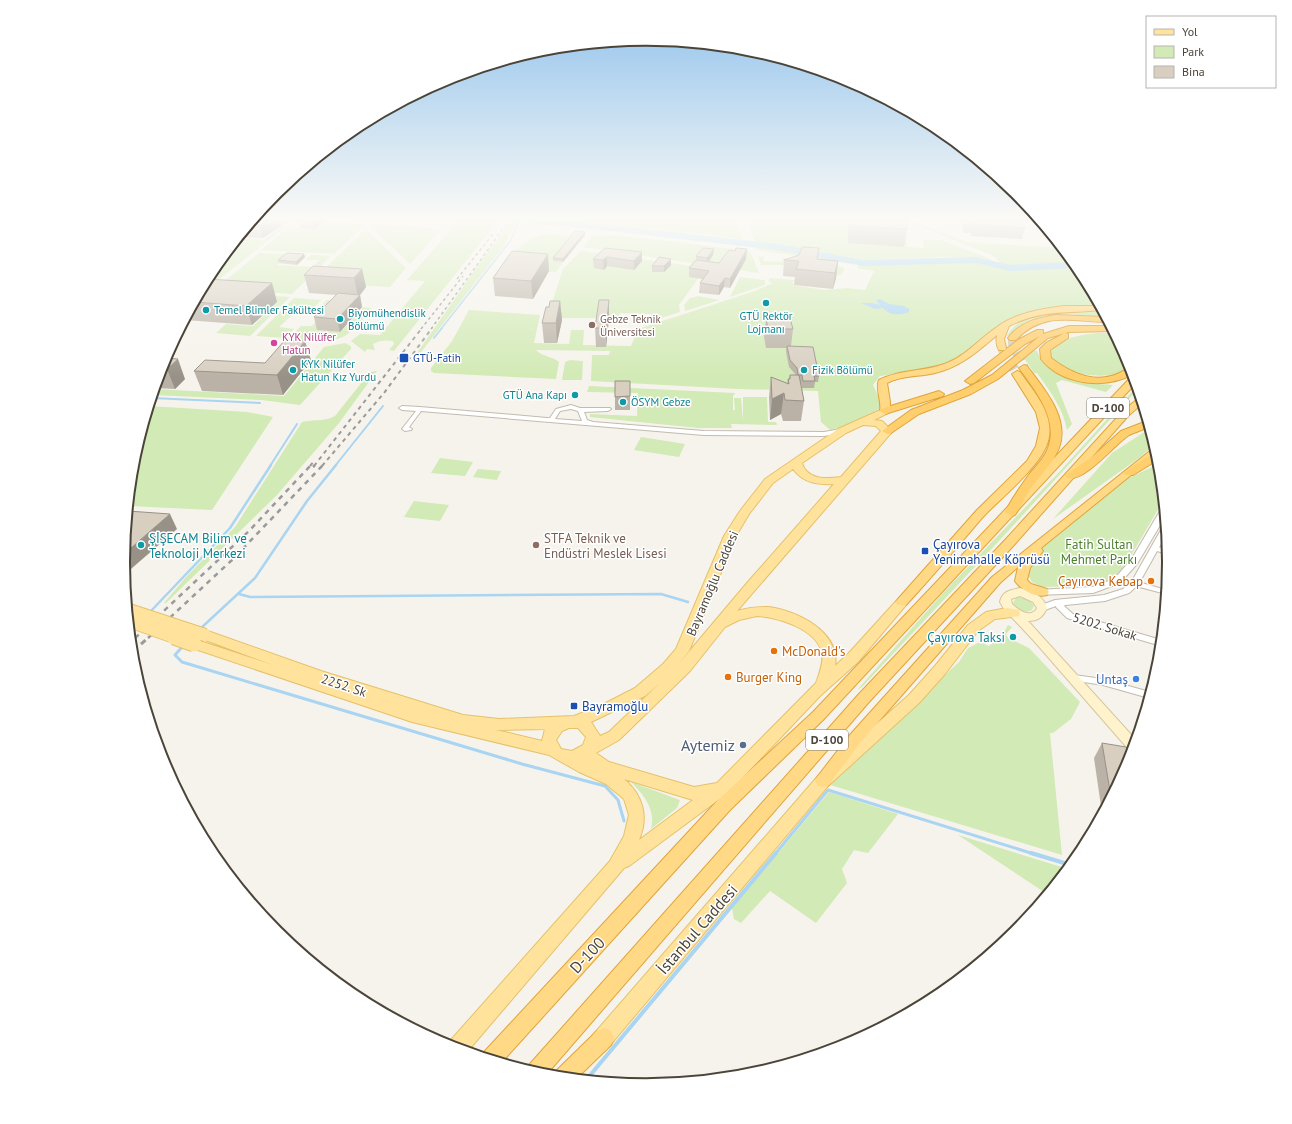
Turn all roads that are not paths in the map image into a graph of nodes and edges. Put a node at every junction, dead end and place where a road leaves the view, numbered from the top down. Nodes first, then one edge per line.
1 (1095, 308) edge
2 (1101, 319) edge
3 (1104, 324) edge
4 (1005, 325) junction
5 (1106, 329) edge
6 (1108, 332) edge
7 (1013, 338) dead end
8 (1002, 348) tunnel mouth
9 (1021, 371) joint
10 (1127, 375) edge
11 (1130, 383) edge
12 (1137, 402) edge
13 (402, 408) dead end
14 (420, 409) junction
15 (608, 409) dead end
16 (580, 410) junction
17 (885, 411) junction
18 (545, 420) junction
19 (862, 422) junction
20 (601, 425) junction
21 (1143, 426) edge
22 (409, 429) dead end
23 (842, 431) junction
24 (887, 431) junction
25 (806, 434) junction
26 (823, 443) junction
27 (1150, 455) edge
28 (1151, 459) edge
29 (796, 461) junction
30 (1129, 473) junction
31 (1071, 476) junction
32 (846, 479) junction
33 (1011, 512) junction
34 (1160, 518) edge
35 (1054, 531) junction
36 (1161, 536) edge
37 (1148, 539) junction
38 (1154, 549) junction
39 (1141, 551) junction
40 (1162, 551) edge
41 (1020, 577) junction
42 (1135, 583) junction
43 (1161, 591) edge
44 (1043, 592) junction
45 (1026, 593) junction
46 (902, 602) joint
47 (1064, 602) junction
48 (1043, 609) junction
49 (1014, 613) junction
50 (133, 615) edge
51 (133, 616) edge
52 (1070, 616) junction
53 (717, 627) junction
54 (1038, 638) junction
55 (1156, 641) edge
56 (1074, 678) junction
57 (822, 686) junction
58 (1145, 694) edge
59 (571, 722) junction
60 (1129, 743) edge
61 (587, 751) junction
62 (559, 754) junction
63 (823, 781) junction
64 (724, 788) junction
65 (616, 866) junction
66 (604, 1038) junction
67 (461, 1044) edge
68 (495, 1055) edge
69 (540, 1067) edge
70 (569, 1072) edge
71 (574, 1073) edge

1 - 4 highway
2 - 7 highway
3 - 17 highway
4 - 8 highway
4 - 17 highway
5 - 24 highway
6 - 10 highway
9 - 33 highway
9 - 46 highway
11 - 33 highway, D-100 / D-100
12 - 31 highway, D-100
13 - 14 street
14 - 18 street
14 - 22 street
15 - 16 street
16 - 18 street
16 - 20 street
17 - 19 main road, Bayramoğlu Caddesi
18 - 20 street
19 - 23 main road, Bayramoğlu Caddesi
19 - 24 main road
20 - 25 street
21 - 31 highway
23 - 25 street
23 - 26 main road, Bayramoğlu Caddesi
24 - 32 main road, Bayramoğlu Caddesi
25 - 26 street
26 - 29 main road, Bayramoğlu Caddesi
27 - 30 highway
28 - 30 highway
29 - 32 main road
29 - 59 main road, Bayramoğlu Caddesi
30 - 35 highway
31 - 69 highway, D-100
32 - 53 main road, Bayramoğlu Caddesi
33 - 68 highway, D-100 / D-100
34 - 37 street
35 - 41 highway
35 - 63 highway
36 - 38 street
37 - 38 street
37 - 39 street
38 - 39 street
38 - 40 street
38 - 42 street
39 - 44 street
41 - 44 highway
41 - 45 highway
42 - 43 street
42 - 47 street
44 - 45 street
45 - 48 main road
45 - 49 main road
46 - 57 main road
47 - 48 street
47 - 52 street, 5202. Sokak
48 - 49 main road
48 - 52 street
48 - 54 main road
49 - 54 main road
49 - 63 main road, İstanbul Caddesi
50 - 59 main road, 2252. Sk, bridge
51 - 62 main road, 2252. Sk, bridge
52 - 55 street, 5202. Sokak
53 - 57 main road
53 - 61 main road, Bayramoğlu Caddesi
54 - 56 main road
56 - 58 street
56 - 60 main road
57 - 64 main road
59 - 61 main road
59 - 62 main road
61 - 62 main road
61 - 64 main road
62 - 65 main road
63 - 66 main road, İstanbul Caddesi
64 - 65 main road
65 - 67 main road
66 - 70 highway
66 - 71 main road, İstanbul Caddesi

